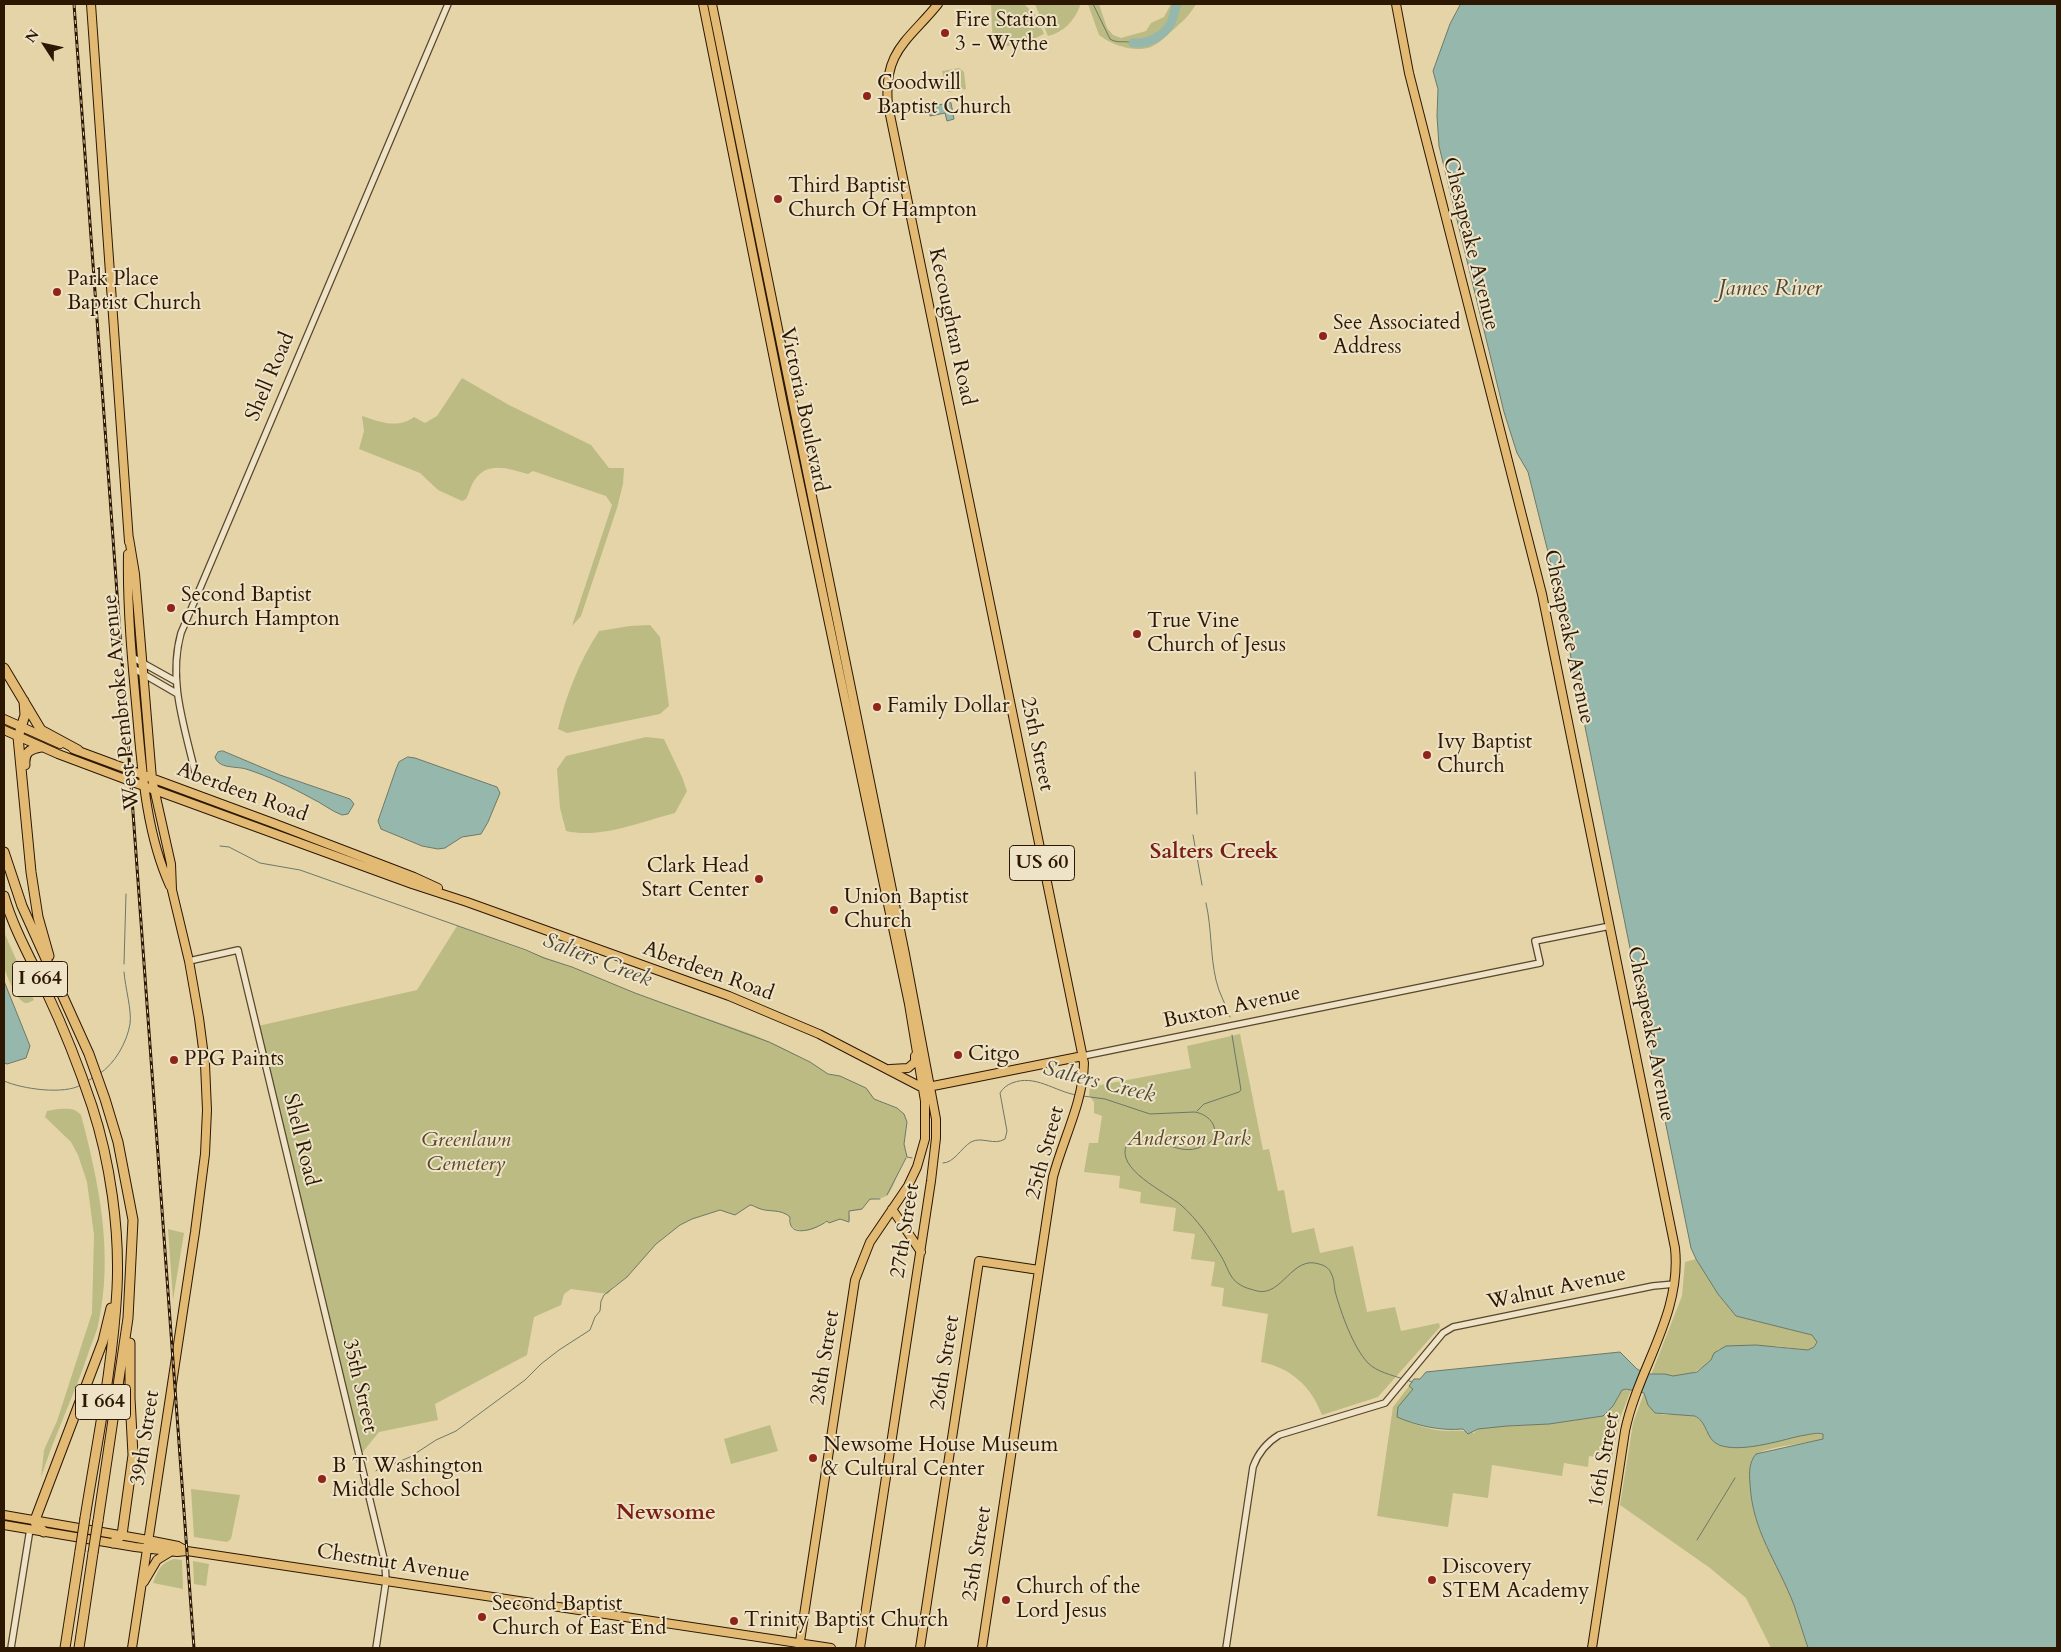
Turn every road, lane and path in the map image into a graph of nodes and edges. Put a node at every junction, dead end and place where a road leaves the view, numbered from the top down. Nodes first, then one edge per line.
1 (90, 4) edge
2 (448, 4) edge
3 (703, 4) edge
4 (712, 4) edge
5 (938, 4) edge
6 (1396, 4) edge
7 (129, 538) junction
8 (986, 583) joint
9 (132, 657) junction
10 (143, 663) junction
11 (4, 668) edge
12 (133, 668) junction
13 (144, 674) junction
14 (175, 681) junction
15 (176, 693) junction
16 (24, 701) junction
17 (4, 719) edge
18 (4, 730) edge
19 (20, 732) junction
20 (41, 747) junction
21 (78, 750) junction
22 (195, 772) dead end
23 (144, 776) junction
24 (152, 779) junction
25 (145, 786) junction
26 (154, 790) junction
27 (26, 818) junction
28 (875, 822) junction
29 (4, 852) edge
30 (172, 890) junction
31 (4, 896) edge
32 (467, 902) junction
33 (6, 904) edge
34 (1610, 926) junction
35 (189, 961) junction
36 (55, 978) junction
37 (916, 1052) junction
38 (1083, 1056) junction
39 (887, 1069) junction
40 (927, 1088) junction
41 (892, 1209) junction
42 (195, 1232) joint
43 (310, 1250) joint
44 (921, 1252) junction
45 (1039, 1270) junction
46 (1675, 1284) junction
47 (117, 1286) junction
48 (130, 1297) junction
49 (4, 1515) edge
50 (35, 1520) junction
51 (4, 1525) edge
52 (30, 1529) junction
53 (44, 1532) junction
54 (122, 1536) junction
55 (113, 1543) junction
56 (147, 1544) junction
57 (187, 1551) junction
58 (172, 1552) junction
59 (386, 1581) junction
60 (141, 1588) junction
61 (799, 1646) edge
62 (11, 1648) edge
63 (65, 1648) edge
64 (79, 1648) edge
65 (132, 1648) edge
66 (376, 1648) edge
67 (831, 1648) edge
68 (860, 1648) edge
69 (920, 1648) edge
70 (982, 1648) edge
71 (1226, 1648) edge
72 (1592, 1648) edge

1 - 7 main road, West Pembroke Avenue
2 - 14 street, Shell Road
3 - 28 main road, Victoria Boulevard
4 - 28 main road, Victoria Boulevard
5 - 8 main road, Kecoughtan Road / US 60
6 - 34 main road, Chesapeake Avenue
7 - 9 main road, West Pembroke Avenue
7 - 10 main road, West Pembroke Avenue
8 - 38 main road, 25th Street / US 60
9 - 10 street
9 - 12 main road, West Pembroke Avenue
10 - 13 main road, West Pembroke Avenue
10 - 14 street
11 - 16 highway
12 - 13 street
12 - 23 main road, West Pembroke Avenue
13 - 15 street
13 - 24 main road, West Pembroke Avenue
14 - 15 street, Shell Road
15 - 22 street, Shell Road
16 - 19 highway
16 - 21 highway
17 - 19 main road, Aberdeen Road
18 - 19 main road, Aberdeen Road
19 - 20 main road, Aberdeen Road
19 - 21 main road, Aberdeen Road
19 - 27 highway
20 - 25 main road, Aberdeen Road
20 - 27 highway
21 - 23 main road, Aberdeen Road
23 - 24 main road, Aberdeen Road
23 - 25 main road, West Pembroke Avenue
24 - 26 main road, West Pembroke Avenue
24 - 32 main road, Aberdeen Road
25 - 26 main road, Aberdeen Road
25 - 30 main road, West Pembroke Avenue
26 - 30 main road, West Pembroke Avenue
26 - 32 main road, Aberdeen Road
27 - 36 highway
28 - 37 main road, 27th Street
28 - 40 main road, 27th Street
29 - 36 highway, I 664
30 - 35 main road, West Pembroke Avenue
31 - 33 highway, I 664
32 - 39 main road, Aberdeen Road
33 - 47 highway, I 664
34 - 38 street, Buxton Avenue
34 - 46 main road, Chesapeake Avenue
35 - 42 main road, West Pembroke Avenue
35 - 43 street, Shell Road
36 - 48 highway, I 664
37 - 39 main road
37 - 40 main road, 27th Street
38 - 40 main road, Buxton Avenue
38 - 45 main road, 25th Street / US 60
39 - 40 main road, Aberdeen Road
40 - 41 main road, 28th Street
40 - 44 main road, 27th Street
41 - 44 main road
41 - 61 main road, 28th Street
42 - 56 main road, 39th Street
43 - 59 street, 35th Street
44 - 68 main road, 27th Street
45 - 69 main road, 26th Street
45 - 70 main road, 25th Street / US 60
46 - 71 street, Walnut Avenue
46 - 72 main road, 16th Street
47 - 50 highway
47 - 63 highway, I 664, bridge
48 - 54 highway
48 - 64 highway, I 664, bridge
49 - 50 main road, Chestnut Avenue
50 - 53 highway
50 - 54 main road, Chestnut Avenue
51 - 52 main road, Chestnut Avenue
52 - 53 main road, Chestnut Avenue
52 - 62 street
53 - 55 main road, Chestnut Avenue
54 - 55 highway
54 - 56 main road, Chestnut Avenue
55 - 56 main road, Chestnut Avenue
56 - 57 main road, Chestnut Avenue
56 - 58 main road, Chestnut Avenue
56 - 60 main road, 39th Street
57 - 58 main road, Chestnut Avenue
57 - 59 main road, Chestnut Avenue
58 - 60 main road
59 - 61 main road, Chestnut Avenue
59 - 66 street, 35th Street
60 - 65 main road, 39th Street
61 - 67 main road, Chestnut Avenue

